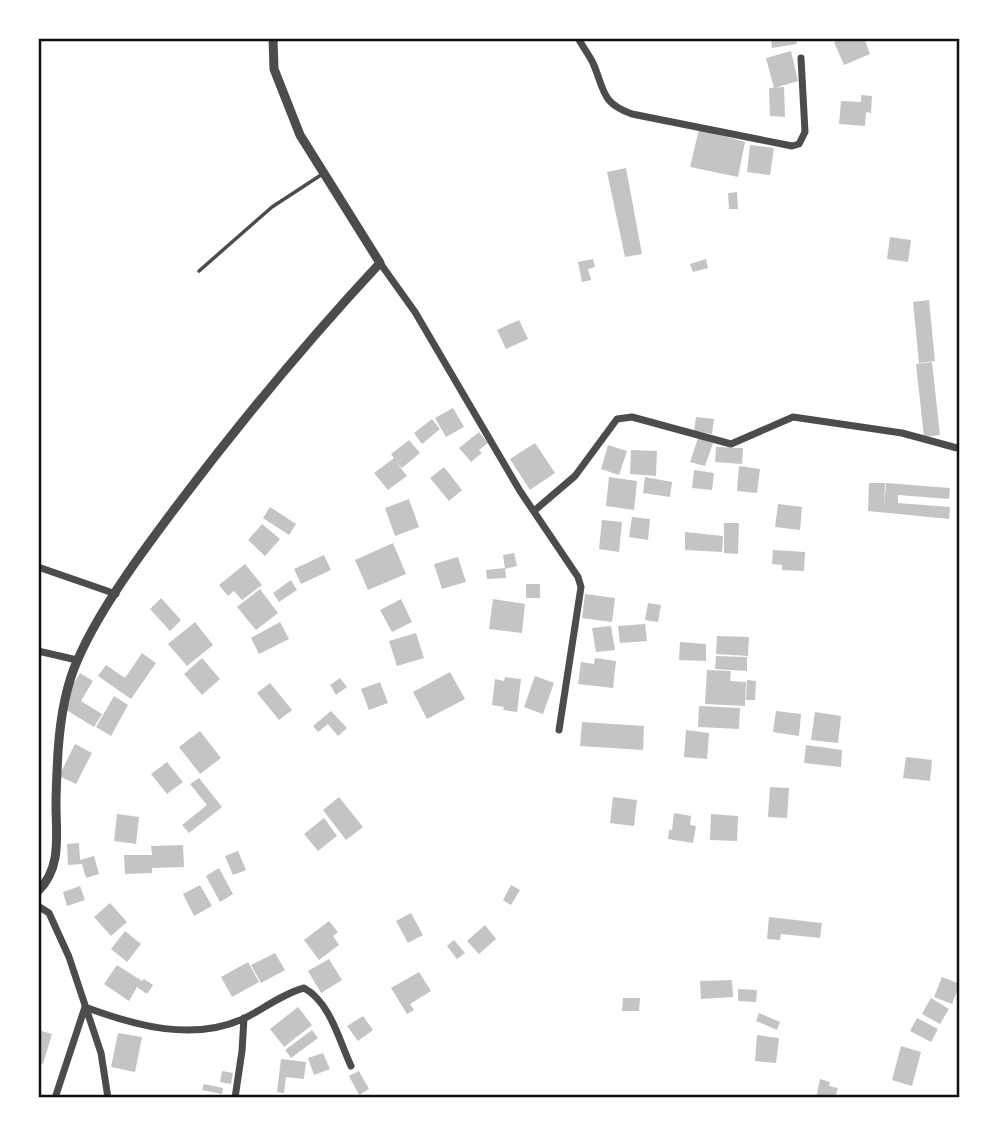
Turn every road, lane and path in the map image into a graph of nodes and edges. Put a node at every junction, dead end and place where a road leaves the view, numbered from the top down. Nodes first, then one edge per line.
1 (273, 38) edge
2 (578, 38) edge
3 (801, 58) dead end
4 (324, 173) junction
5 (380, 262) junction
6 (199, 271) dead end
7 (957, 448) dead end
8 (534, 511) junction
9 (38, 567) edge
10 (116, 594) junction
11 (38, 651) edge
12 (77, 660) junction
13 (559, 730) dead end
14 (38, 891) edge
15 (38, 906) edge
16 (86, 1007) junction
17 (244, 1018) junction
18 (351, 1066) dead end
19 (55, 1097) edge
20 (108, 1097) edge
21 (235, 1097) edge

1 - 4 street
2 - 3 street
4 - 5 street
4 - 6 lane
5 - 8 street
5 - 10 street
7 - 8 street
8 - 13 street
9 - 10 street
10 - 12 street
11 - 12 street
12 - 14 street
15 - 16 street
16 - 17 street
16 - 19 street
16 - 20 street
17 - 18 street
17 - 21 street

